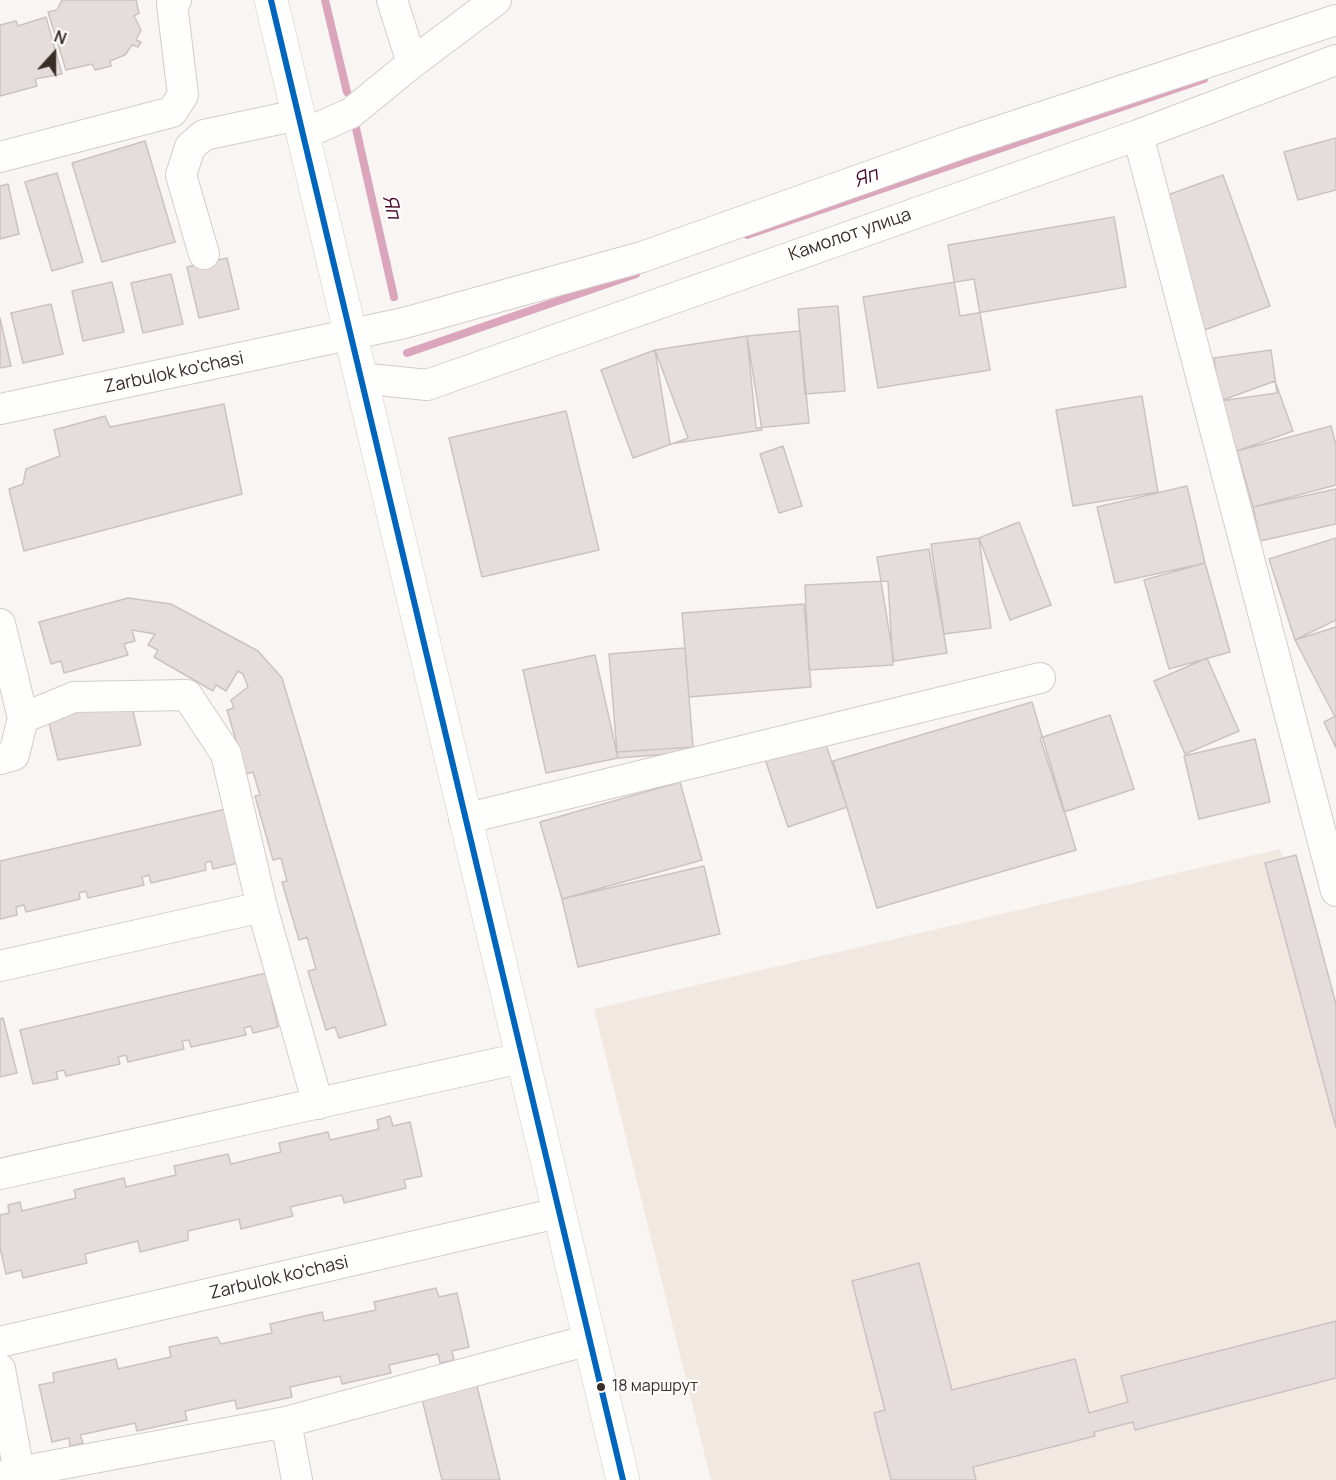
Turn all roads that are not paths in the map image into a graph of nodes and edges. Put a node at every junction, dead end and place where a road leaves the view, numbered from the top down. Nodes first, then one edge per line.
1 (176, 0) edge
2 (271, 0) edge
3 (393, 0) edge
4 (496, 0) edge
5 (1336, 20) edge
6 (1336, 60) edge
7 (412, 63) junction
8 (300, 125) junction
9 (1138, 135) junction
10 (0, 157) edge
11 (204, 254) dead end
12 (349, 336) junction
13 (360, 378) junction
14 (0, 409) edge
15 (0, 624) edge
16 (1040, 678) dead end
17 (23, 718) junction
18 (0, 759) edge
19 (464, 819) junction
20 (1336, 891) edge
21 (261, 907) junction
22 (0, 966) edge
23 (521, 1058) junction
24 (318, 1104) junction
25 (0, 1174) edge
26 (558, 1214) junction
27 (589, 1340) junction
28 (0, 1342) edge
29 (0, 1369) edge
30 (286, 1422) junction
31 (9, 1475) edge
32 (297, 1480) edge
33 (623, 1480) edge

1 - 10 street
2 - 8 main road
3 - 7 street
4 - 7 street
5 - 12 street, Zarbulok ko'chasi
6 - 9 street, Камолот улица
7 - 8 street
8 - 11 street
8 - 12 main road
9 - 13 street, Камолот улица
9 - 20 street
12 - 13 main road
12 - 14 street, Zarbulok ko'chasi
13 - 19 main road
15 - 17 street
16 - 19 street
17 - 18 street
17 - 21 street
19 - 23 main road
21 - 22 street
21 - 24 street
23 - 24 street
23 - 26 main road
24 - 25 street
26 - 27 main road
26 - 28 street, Zarbulok ko'chasi
27 - 30 street
27 - 33 main road
29 - 31 street
30 - 31 street
30 - 32 street

